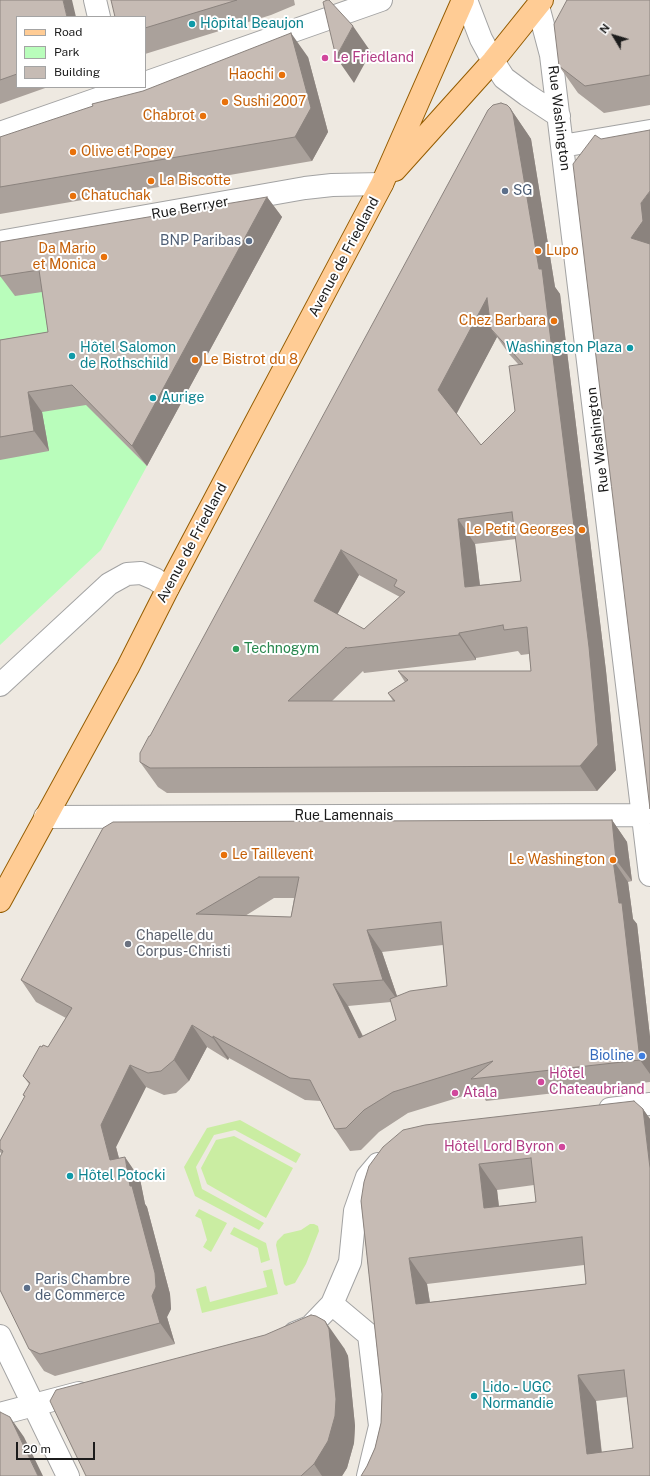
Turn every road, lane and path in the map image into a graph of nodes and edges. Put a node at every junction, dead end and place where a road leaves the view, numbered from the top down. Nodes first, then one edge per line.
1 (95, 0) edge
2 (381, 0) edge
3 (463, 0) edge
4 (466, 0) edge
5 (540, 3) edge
6 (325, 9) edge
7 (99, 16) edge
8 (493, 61) junction
9 (146, 82) edge
10 (122, 89) edge
11 (559, 116) junction
12 (650, 131) edge
13 (0, 133) edge
14 (562, 146) junction
15 (382, 184) junction
16 (0, 242) edge
17 (168, 588) junction
18 (0, 685) edge
19 (643, 815) junction
20 (46, 817) junction
21 (650, 875) edge
22 (0, 901) edge
23 (650, 1104) edge
24 (588, 1112) edge
25 (390, 1149) edge
26 (332, 1304) junction
27 (0, 1336) edge
28 (273, 1341) edge
29 (97, 1388) edge
30 (34, 1405) junction
31 (0, 1414) edge
32 (68, 1476) edge
33 (368, 1476) edge

1 - 7 street
2 - 6 street
3 - 15 main road, Avenue de Friedland
4 - 8 street
5 - 8 main road, Avenue de Friedland
5 - 11 street, Rue Washington
6 - 9 street
8 - 11 street
8 - 15 main road, Avenue de Friedland
10 - 13 street
11 - 14 street, Rue Washington
12 - 14 street
14 - 19 street, Rue Washington
15 - 16 street, Rue Berryer
15 - 17 main road, Avenue de Friedland
17 - 18 street
17 - 20 main road, Avenue de Friedland
19 - 20 street, Rue Lamennais
19 - 21 street, Rue Washington
20 - 22 main road, Avenue de Friedland
23 - 24 street
25 - 26 street
26 - 28 street
26 - 33 street
27 - 30 street
29 - 30 street
30 - 31 street
30 - 32 street

